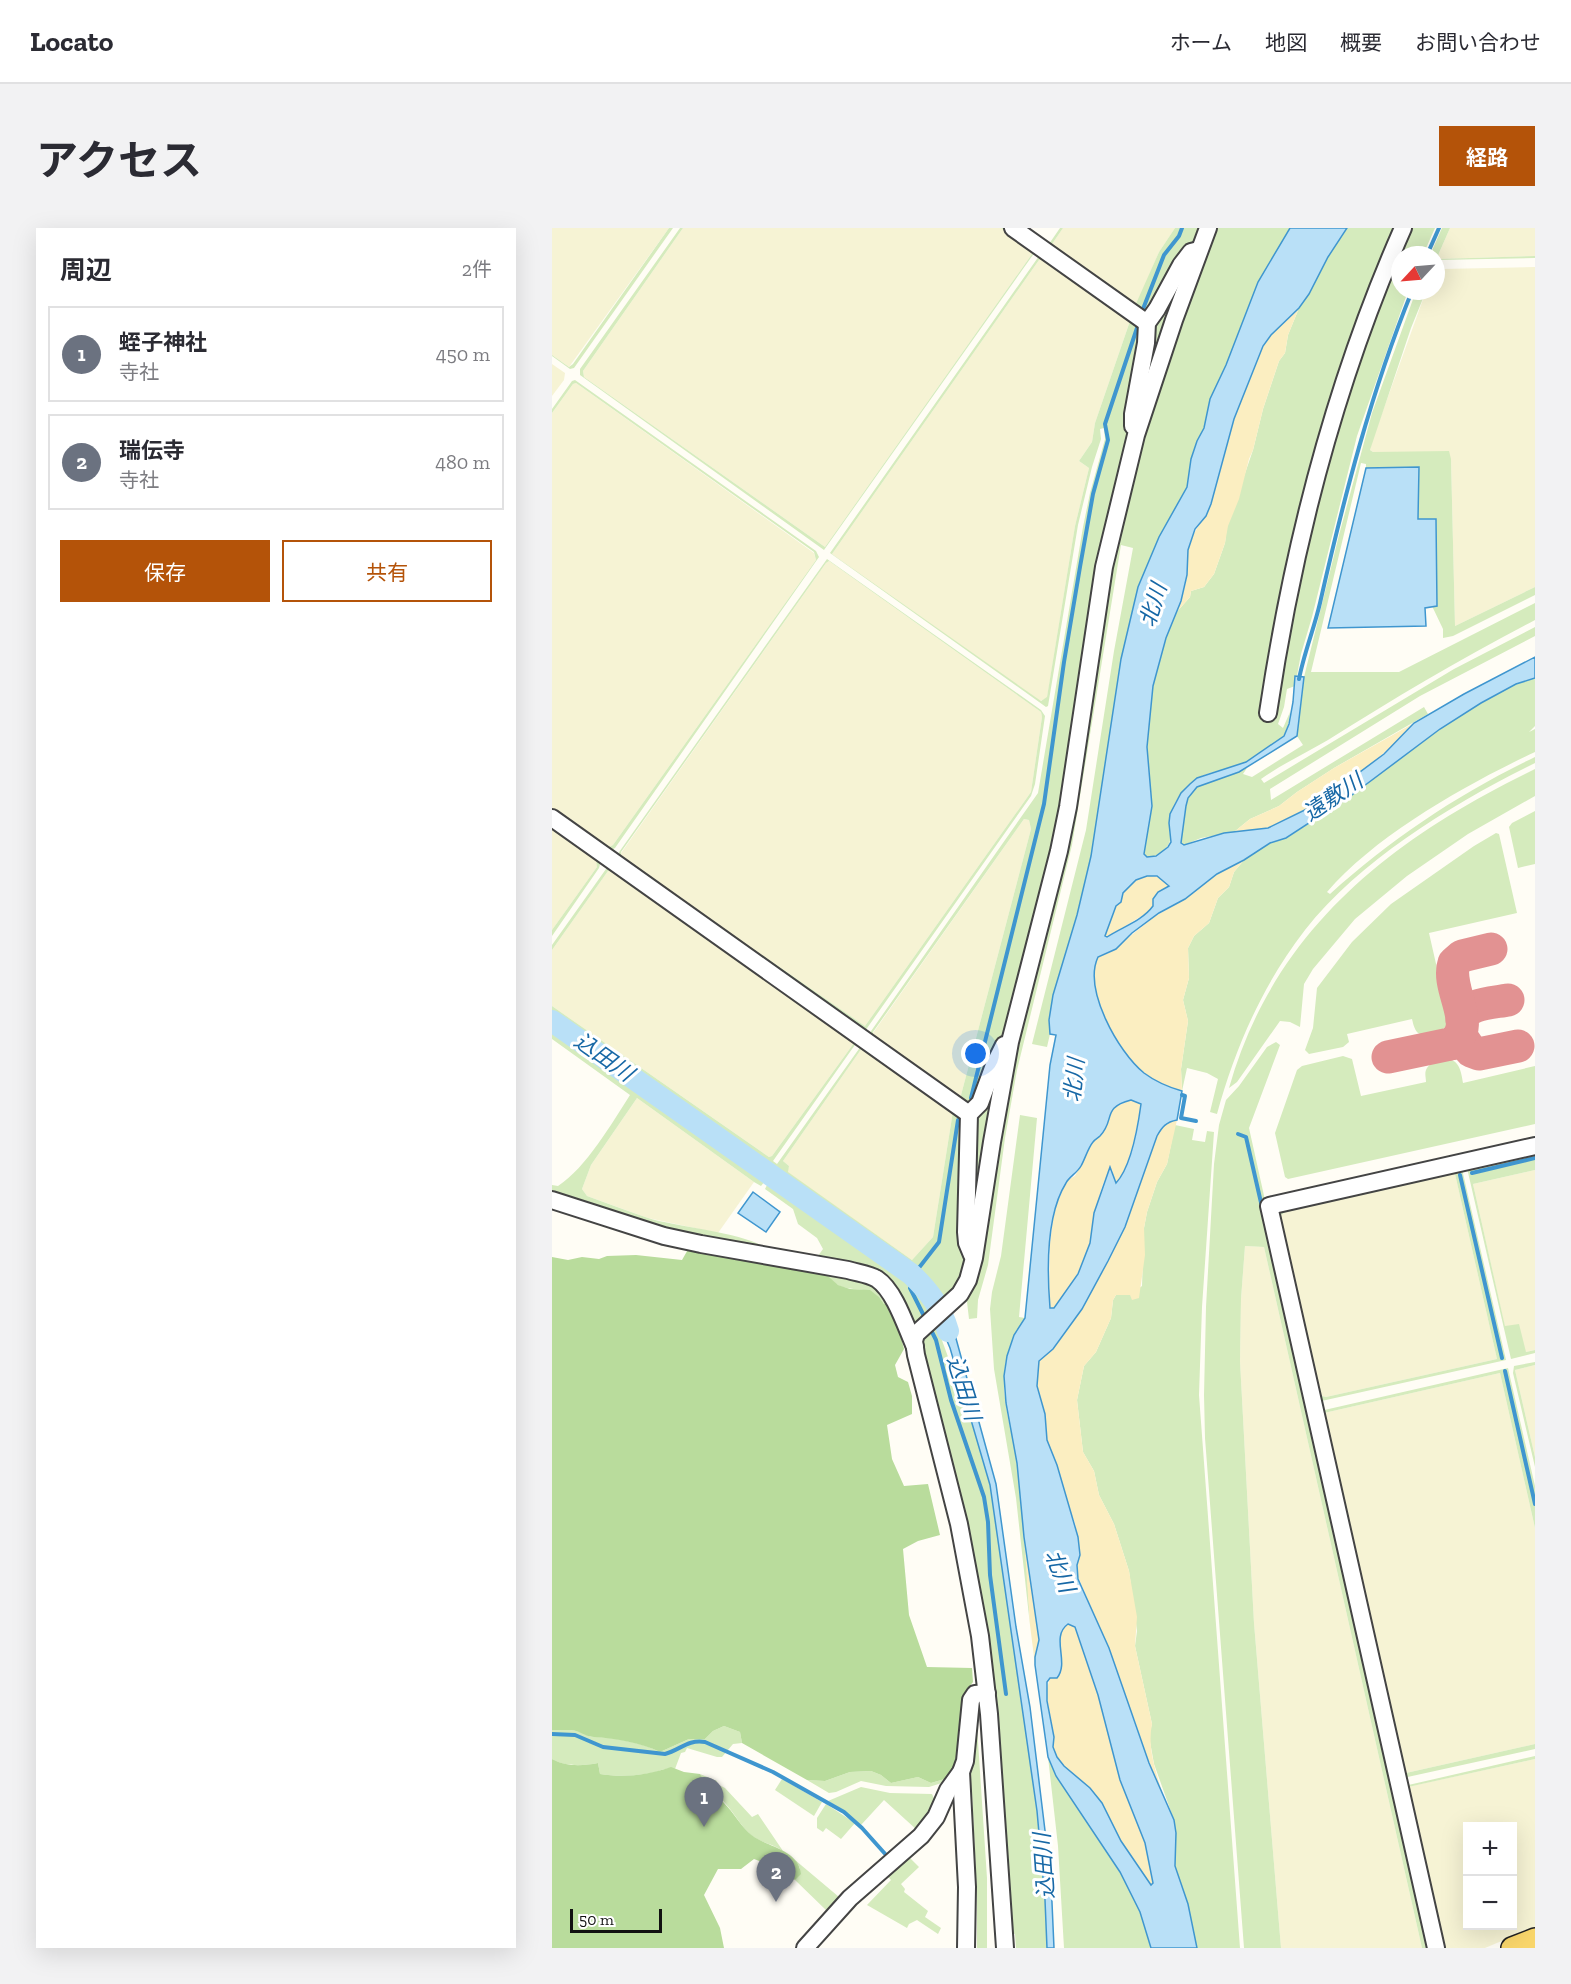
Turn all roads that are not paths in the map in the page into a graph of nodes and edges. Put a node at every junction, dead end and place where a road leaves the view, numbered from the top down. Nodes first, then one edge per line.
1 (1013, 228) edge
2 (1208, 228) edge
3 (1403, 228) edge
4 (1200, 249) junction
5 (1147, 323) junction
6 (1136, 435) junction
7 (1268, 713) dead end
8 (552, 818) edge
9 (1010, 1042) junction
10 (969, 1114) junction
11 (1535, 1146) edge
12 (552, 1200) edge
13 (974, 1258) junction
14 (915, 1347) junction
15 (987, 1693) junction
16 (961, 1772) junction
17 (1535, 1939) edge
18 (805, 1948) edge
19 (966, 1948) edge
20 (1005, 1948) edge
21 (1436, 1948) edge
22 (1512, 1948) edge

1 - 5 street
2 - 4 street
3 - 7 street
4 - 5 street
4 - 6 street
5 - 6 street
6 - 9 street
8 - 10 street
9 - 10 street
9 - 13 street
10 - 13 street
11 - 21 street
12 - 14 street
13 - 14 street
14 - 15 street
15 - 16 street
15 - 20 street
16 - 18 street
16 - 19 street
17 - 22 main road

